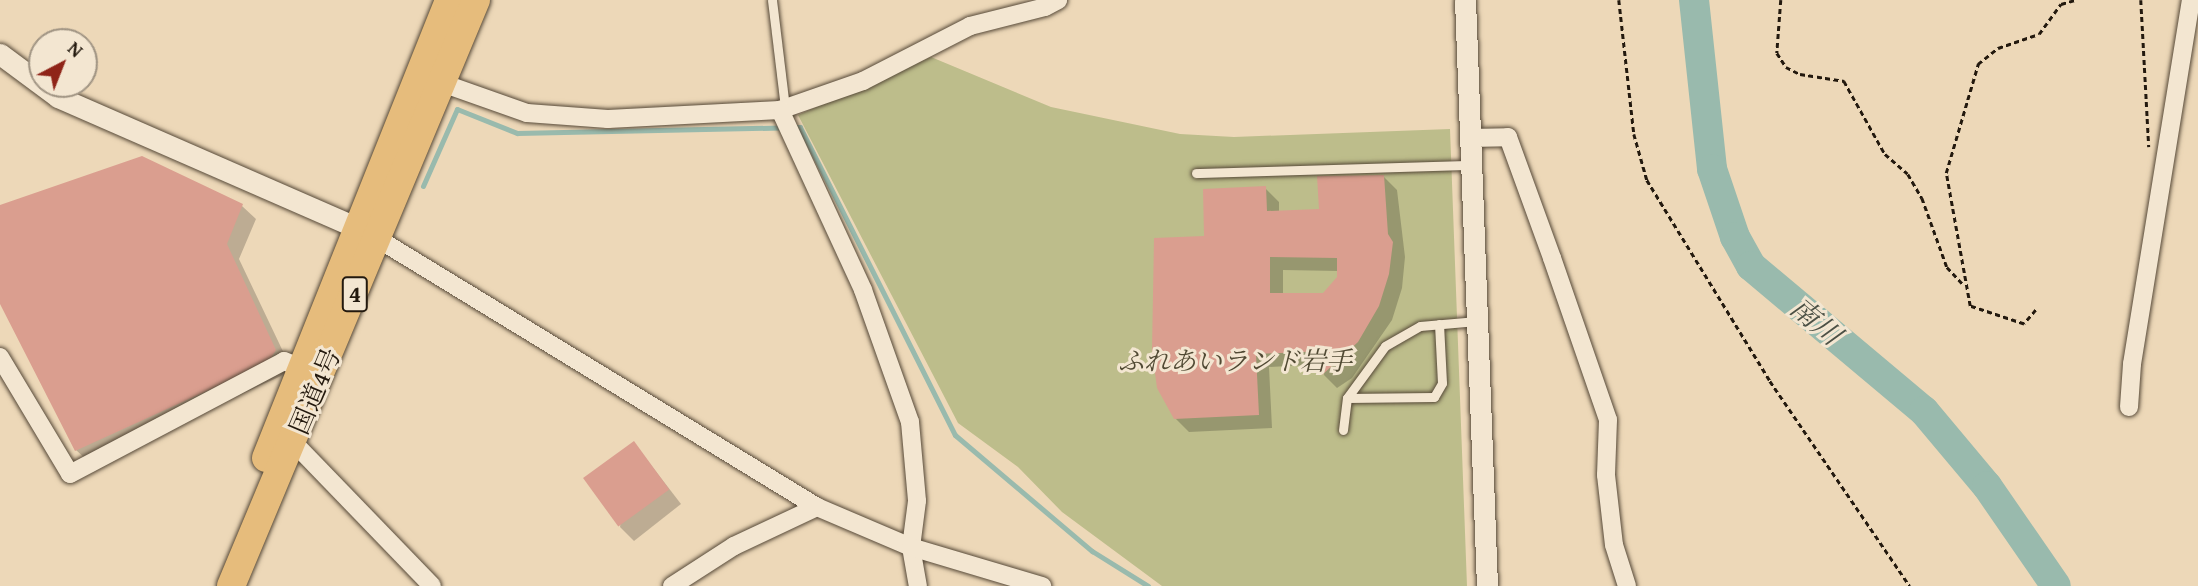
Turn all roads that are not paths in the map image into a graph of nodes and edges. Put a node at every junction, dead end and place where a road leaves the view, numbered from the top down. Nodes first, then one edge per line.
1 (449, 0) edge
2 (476, 0) edge
3 (772, 0) edge
4 (1058, 0) edge
5 (1465, 0) edge
6 (2191, 0) edge
7 (0, 54) edge
8 (442, 83) junction
9 (783, 111) junction
10 (1469, 138) junction
11 (1470, 165) junction
12 (1196, 173) dead end
13 (369, 233) junction
14 (1477, 321) junction
15 (1439, 324) junction
16 (0, 357) edge
17 (302, 368) junction
18 (1347, 398) junction
19 (2129, 407) dead end
20 (1343, 430) dead end
21 (293, 442) junction
22 (817, 507) junction
23 (911, 547) junction
24 (212, 586) edge
25 (231, 586) edge
26 (432, 586) edge
27 (672, 586) edge
28 (918, 586) edge
29 (1042, 586) edge
30 (1487, 586) edge
31 (1627, 586) edge

1 - 13 highway, 国道4号 / 4
2 - 8 highway, 国道4号 / 4
3 - 9 lane
4 - 9 street
5 - 10 street
6 - 19 street
7 - 13 street
8 - 9 street
8 - 13 highway, 国道4号 / 4
9 - 23 street
10 - 11 street
10 - 31 street
11 - 12 lane
11 - 14 street
13 - 17 highway, 国道4号 / 4
13 - 21 highway, 国道4号 / 4
13 - 22 street
14 - 15 lane
14 - 30 street
15 - 18 lane
15 - 18 lane
16 - 17 street
17 - 24 highway, 国道4号 / 4
18 - 20 lane
21 - 25 highway, 国道4号 / 4
21 - 26 street
22 - 23 street
22 - 27 street
23 - 28 street
23 - 29 street

